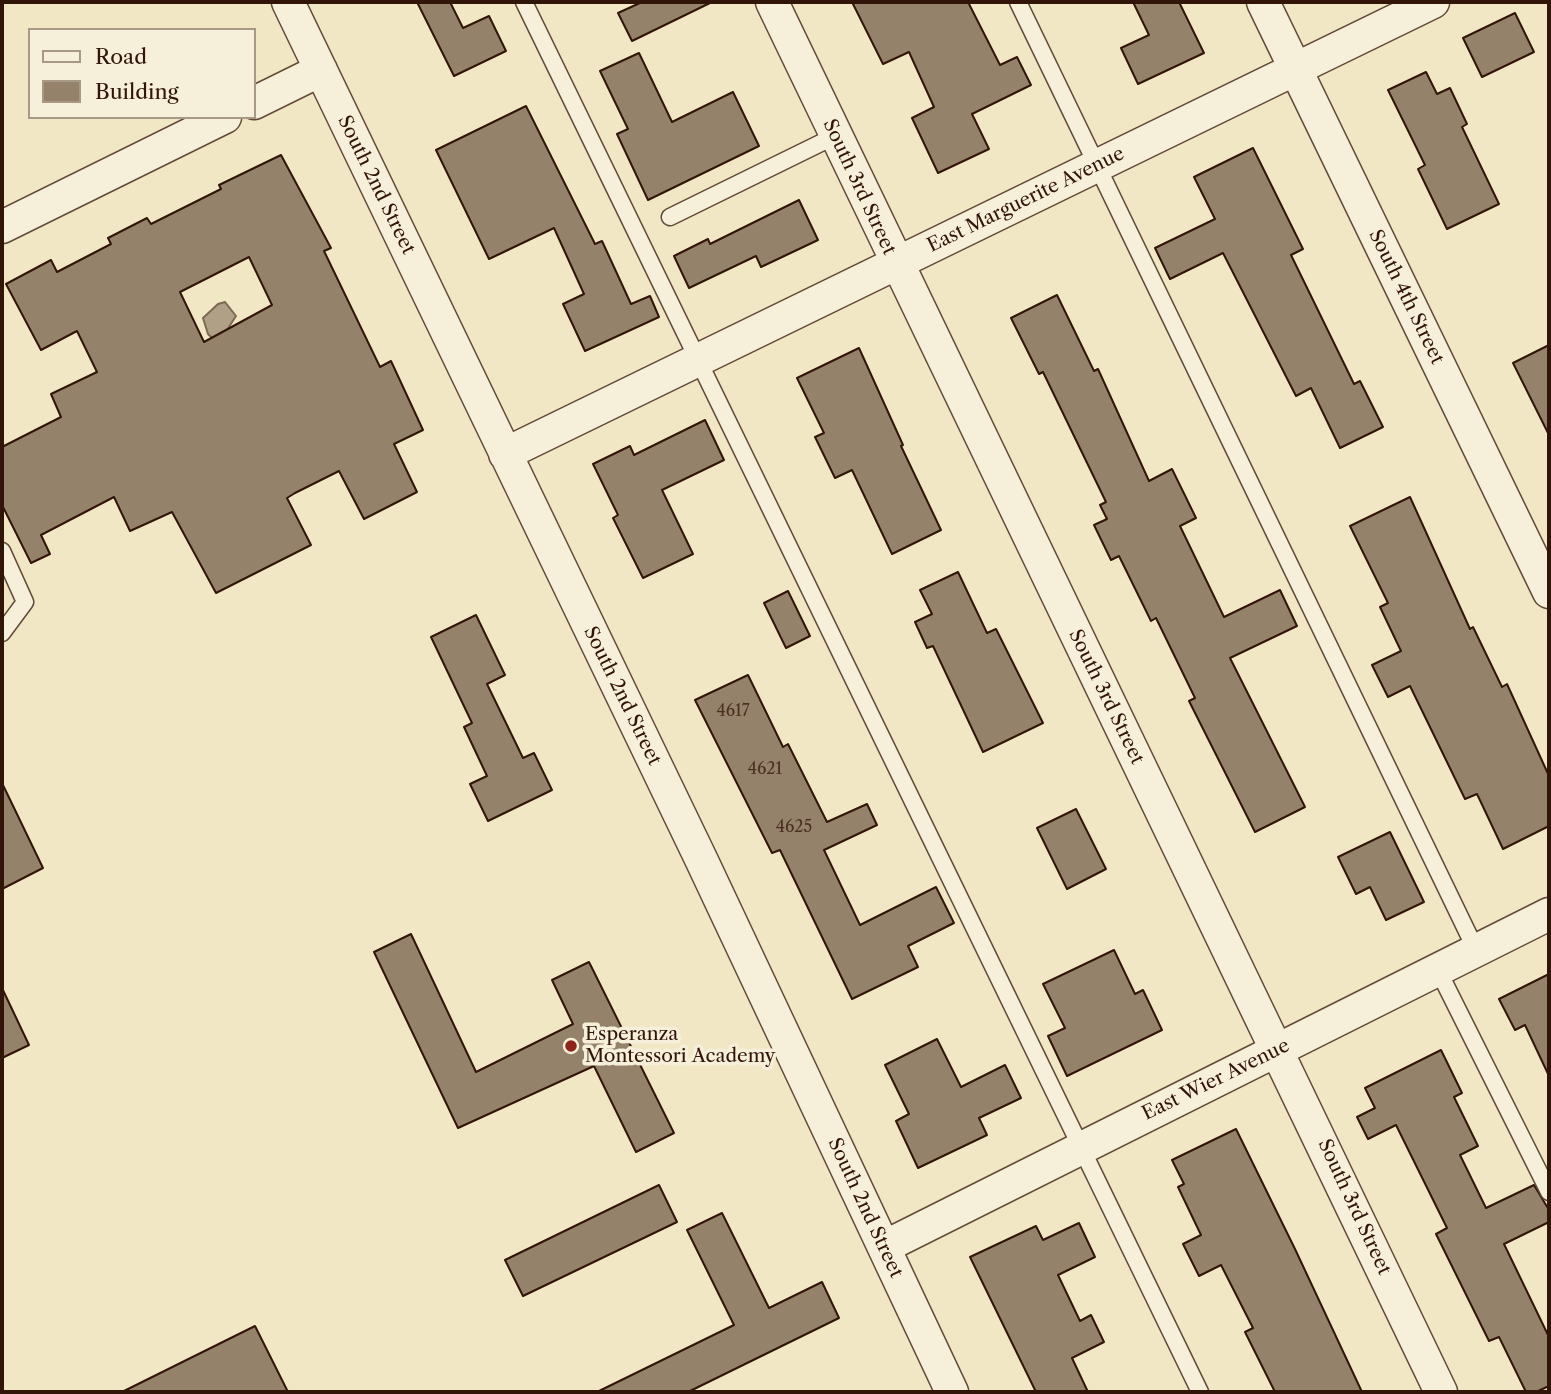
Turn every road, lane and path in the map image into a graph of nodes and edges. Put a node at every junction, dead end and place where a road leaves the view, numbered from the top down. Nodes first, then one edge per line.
1 (288, 2) edge
2 (524, 2) edge
3 (772, 2) edge
4 (1018, 2) edge
5 (1263, 2) edge
6 (1433, 2) edge
7 (1295, 69) junction
8 (321, 70) junction
9 (256, 102) edge
10 (221, 119) edge
11 (835, 136) junction
12 (1097, 165) junction
13 (670, 217) dead end
14 (2, 227) edge
15 (895, 263) junction
16 (697, 359) junction
17 (505, 454) junction
18 (2, 551) edge
19 (1549, 592) edge
20 (2, 633) edge
21 (1549, 914) edge
22 (1476, 950) junction
23 (1438, 970) junction
24 (1278, 1049) junction
25 (1080, 1148) junction
26 (1549, 1192) edge
27 (884, 1247) junction
28 (952, 1392) edge
29 (1200, 1392) edge
30 (1441, 1392) edge

1 - 8 street, South 2nd Street
2 - 16 lane
3 - 11 street, South 3rd Street
4 - 12 lane
5 - 7 street, South 4th Street
6 - 7 street, East Marguerite Avenue
7 - 12 street, East Marguerite Avenue
7 - 19 street, South 4th Street
8 - 9 street
8 - 17 street, South 2nd Street
10 - 14 street
11 - 13 lane
11 - 15 street, South 3rd Street
12 - 15 street, East Marguerite Avenue
12 - 22 lane
15 - 16 street, East Marguerite Avenue
15 - 24 street, South 3rd Street
16 - 17 street, East Marguerite Avenue
16 - 25 lane
17 - 27 street, South 2nd Street
18 - 20 lane
21 - 22 street, East Wier Avenue
22 - 23 street, East Wier Avenue
23 - 24 street, East Wier Avenue
23 - 26 lane
24 - 25 street, East Wier Avenue
24 - 30 street, South 3rd Street
25 - 27 street, East Wier Avenue
25 - 29 lane
27 - 28 street, South 2nd Street

